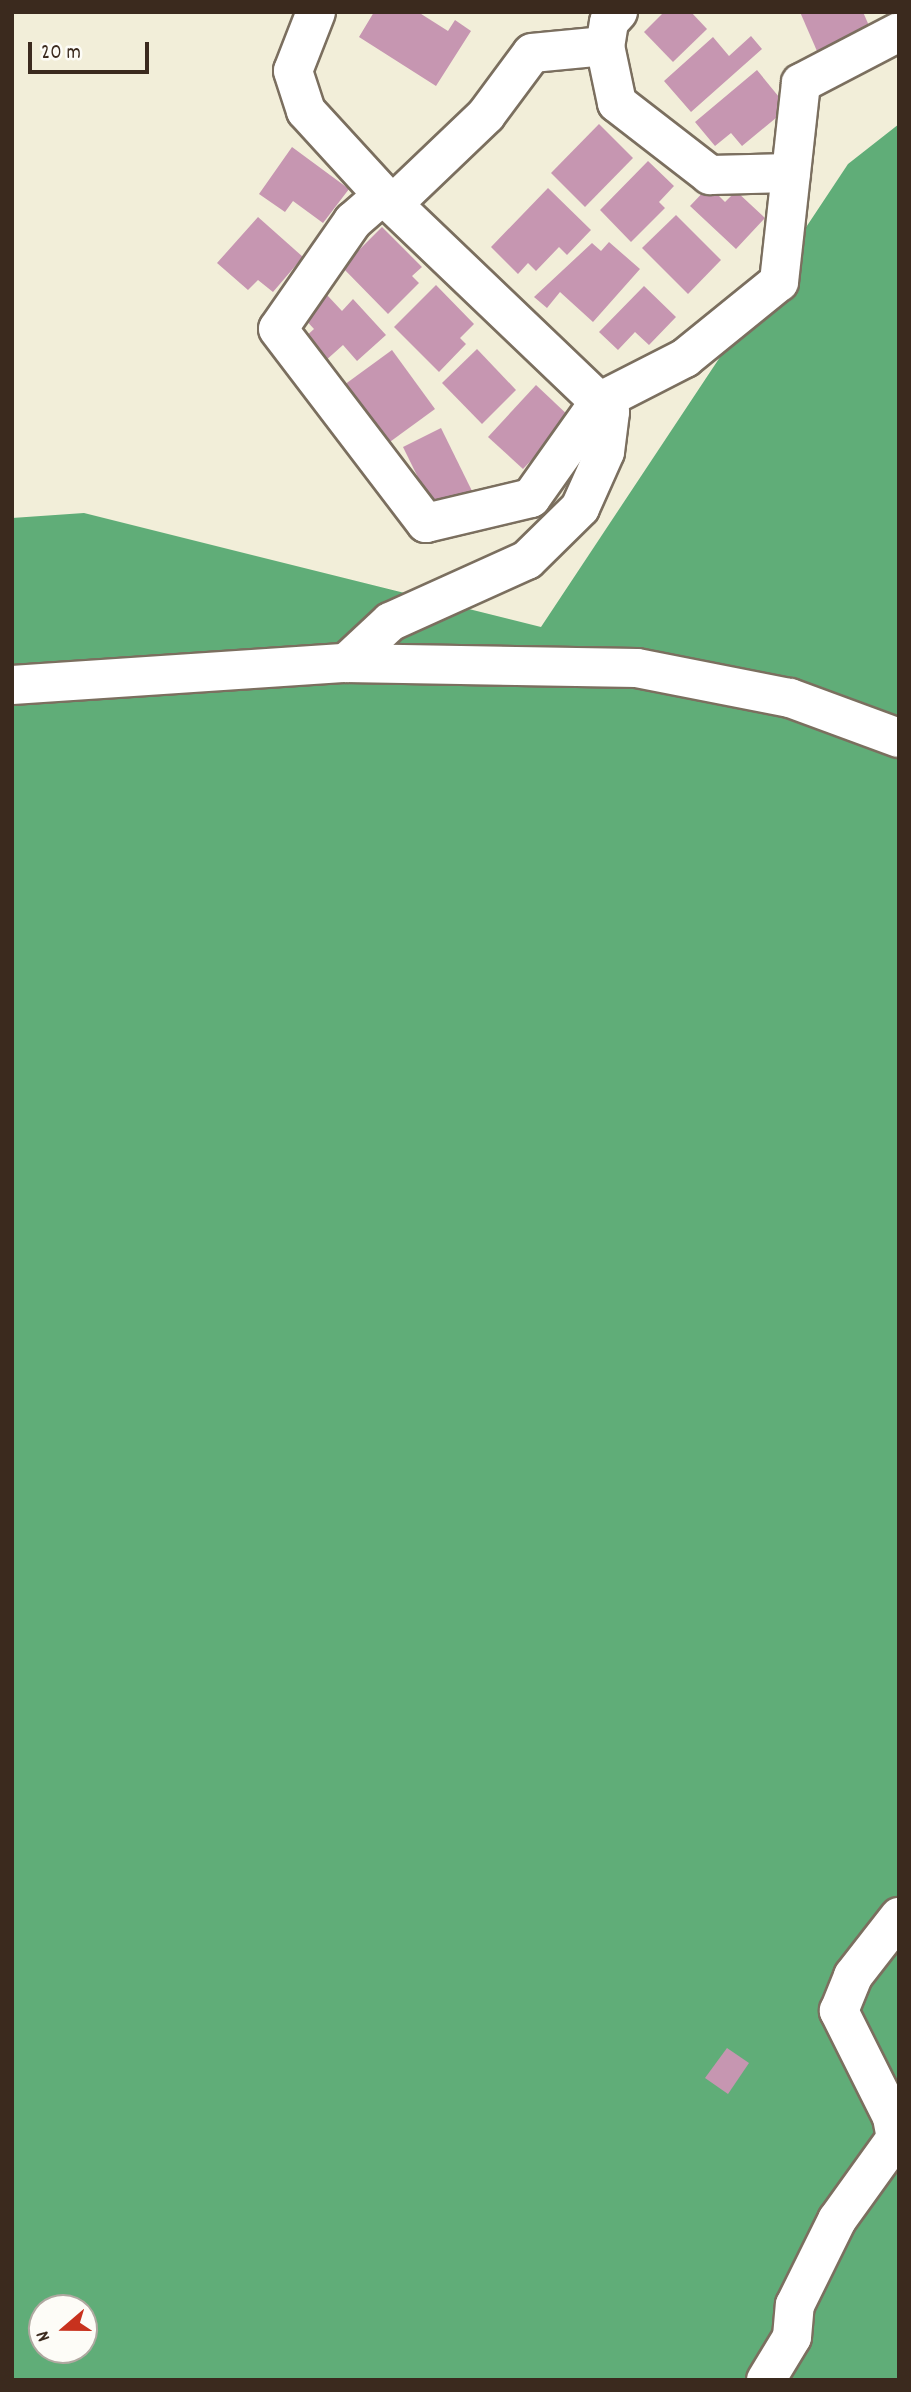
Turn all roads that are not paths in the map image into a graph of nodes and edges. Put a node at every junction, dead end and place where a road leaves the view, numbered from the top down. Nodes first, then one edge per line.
1 (316, 12) edge
2 (612, 29) edge
3 (899, 32) edge
4 (792, 173) junction
5 (388, 199) junction
6 (599, 402) junction
7 (346, 663) junction
8 (12, 685) edge
9 (899, 738) edge
10 (899, 1917) edge
11 (766, 2380) edge

1 - 5 street
2 - 4 street
2 - 5 street
3 - 4 street
4 - 6 street
5 - 6 street
5 - 6 street
6 - 7 street
7 - 8 street
7 - 9 street
10 - 11 street

